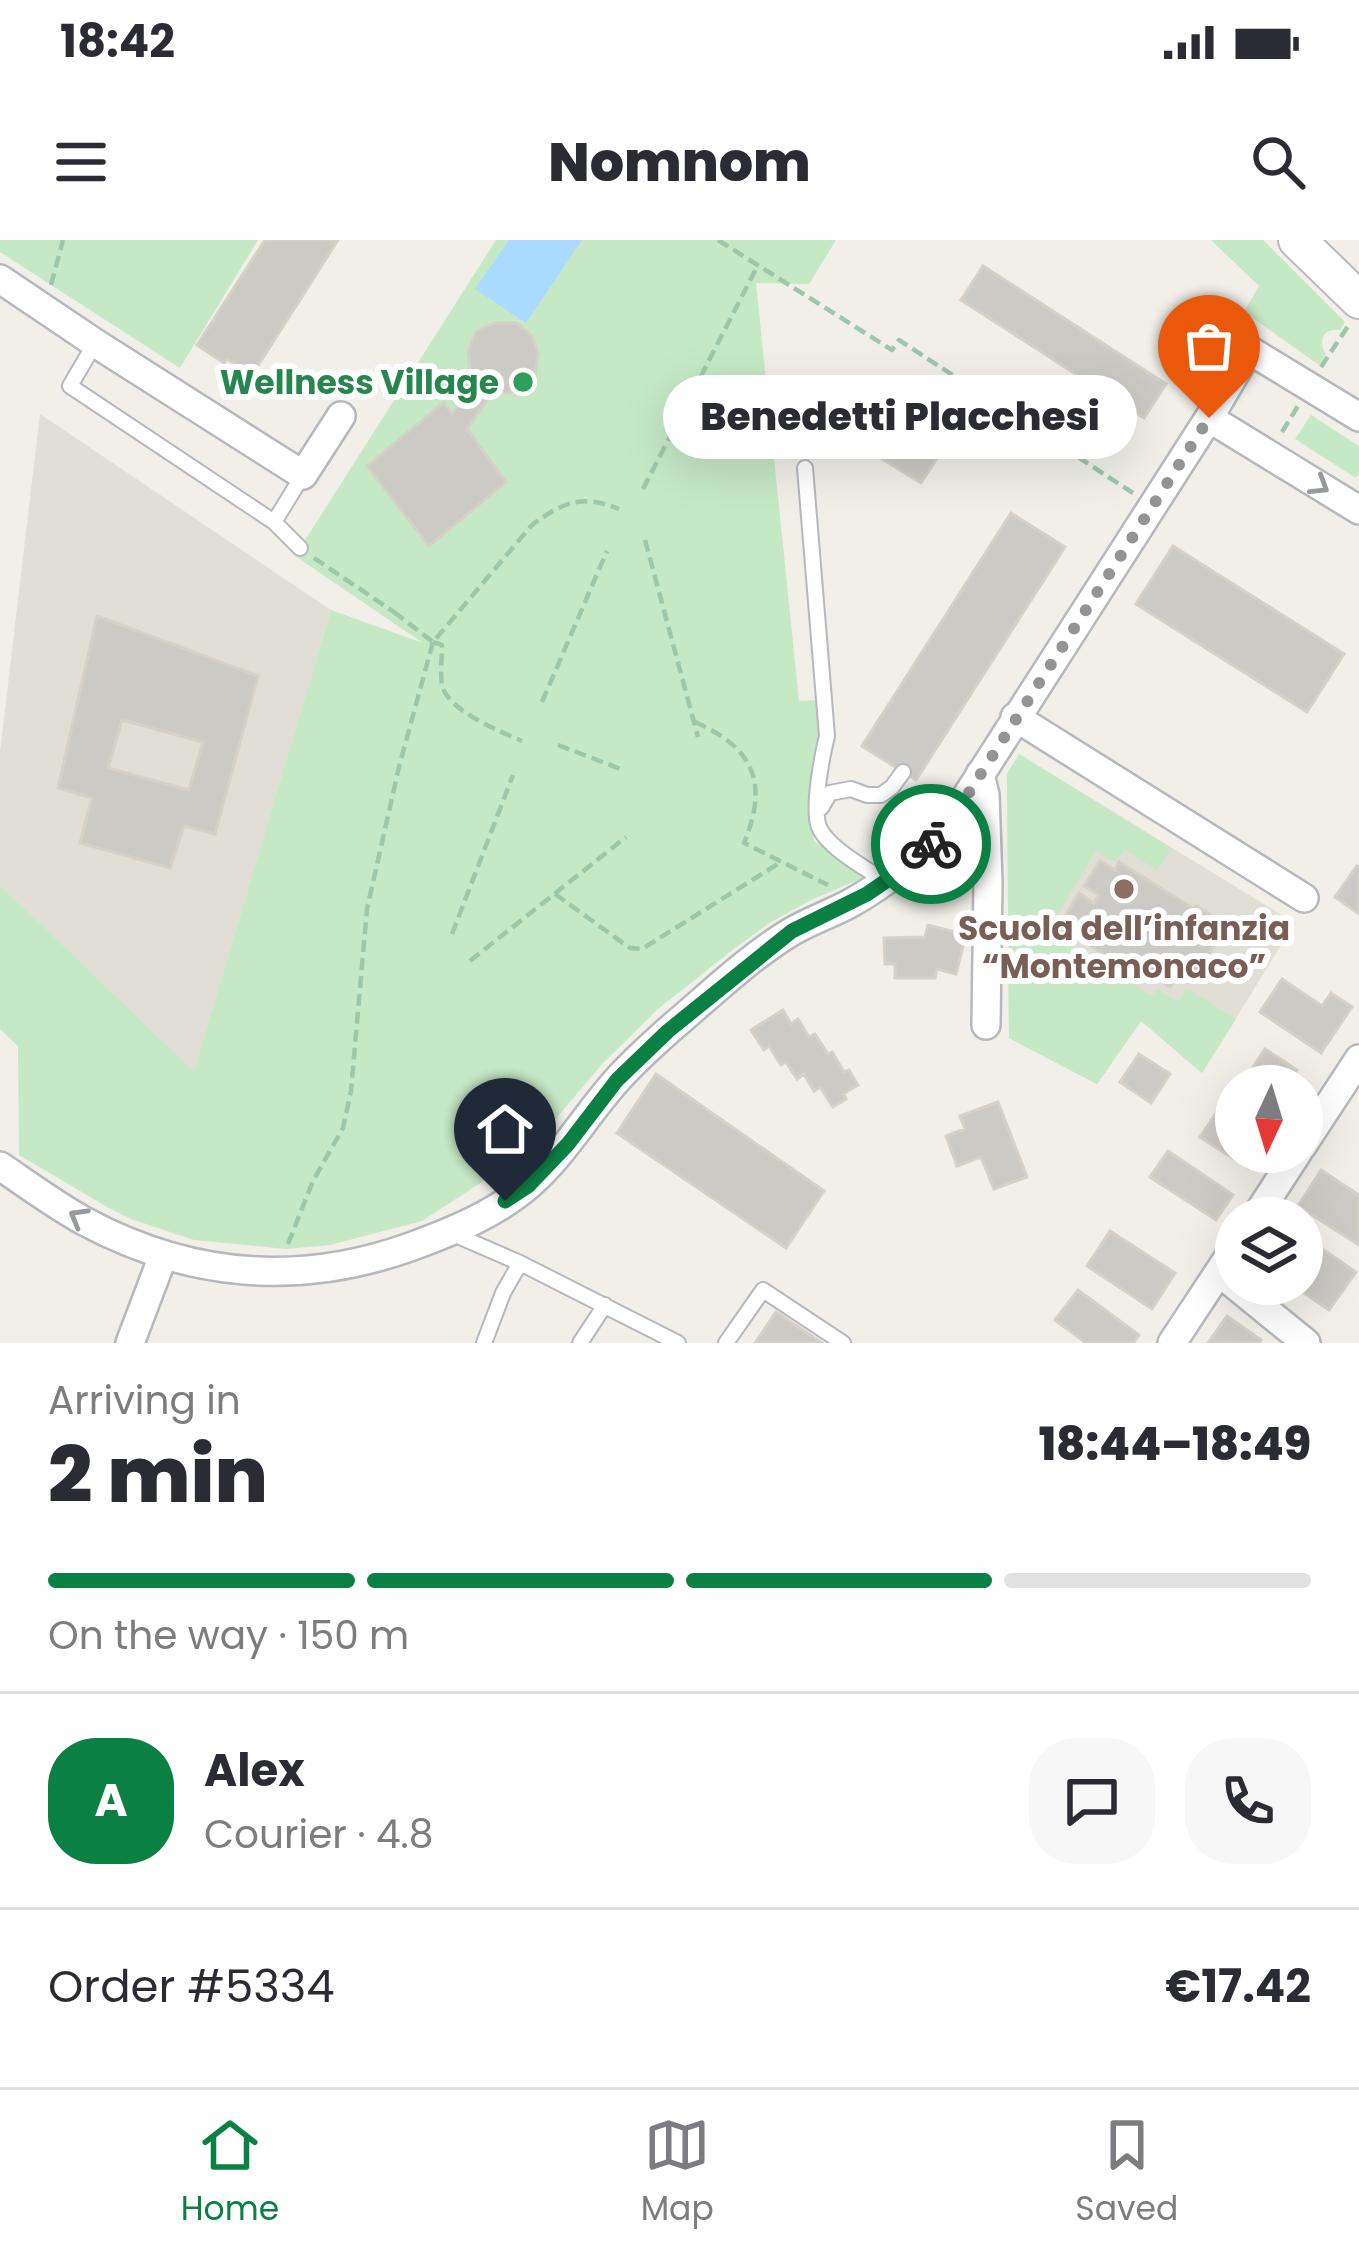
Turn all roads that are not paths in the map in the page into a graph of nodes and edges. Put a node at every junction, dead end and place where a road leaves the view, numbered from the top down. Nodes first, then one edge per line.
1 (1297, 240) edge
2 (0, 279) edge
3 (1356, 308) edge
4 (95, 343) junction
5 (341, 416) dead end
6 (1359, 417) edge
7 (1209, 418) junction
8 (805, 468) dead end
9 (303, 475) junction
10 (1359, 510) edge
11 (274, 521) junction
12 (300, 548) road end
13 (1015, 717) junction
14 (903, 772) dead end
15 (980, 774) junction
16 (819, 813) junction
17 (885, 881) junction
18 (1304, 898) dead end
19 (986, 1025) dead end
20 (1359, 1059) edge
21 (1323, 1114) edge
22 (0, 1166) edge
23 (451, 1233) junction
24 (163, 1256) junction
25 (520, 1263) junction
26 (1215, 1278) edge
27 (605, 1305) junction
28 (1259, 1305) edge
29 (130, 1343) edge
30 (484, 1343) edge
31 (580, 1343) edge
32 (678, 1343) edge
33 (726, 1343) edge
34 (842, 1343) edge
35 (1172, 1343) edge
36 (1306, 1343) edge

1 - 3 street
2 - 4 street
4 - 9 street
4 - 11 lane
5 - 9 street
6 - 7 street
7 -> 10 street
7 - 13 street
8 - 16 lane
9 - 11 lane
11 - 12 lane
13 - 15 street
13 - 18 street
14 - 16 lane
15 - 17 street
15 - 19 street
16 - 17 lane
17 - 23 street
20 - 21 street
24 -> 22 street
23 - 24 street
23 - 25 lane
24 - 29 street
25 - 27 lane
25 - 30 lane
26 - 35 street
27 - 31 lane
27 - 32 lane
28 - 36 street
33 - 34 lane

